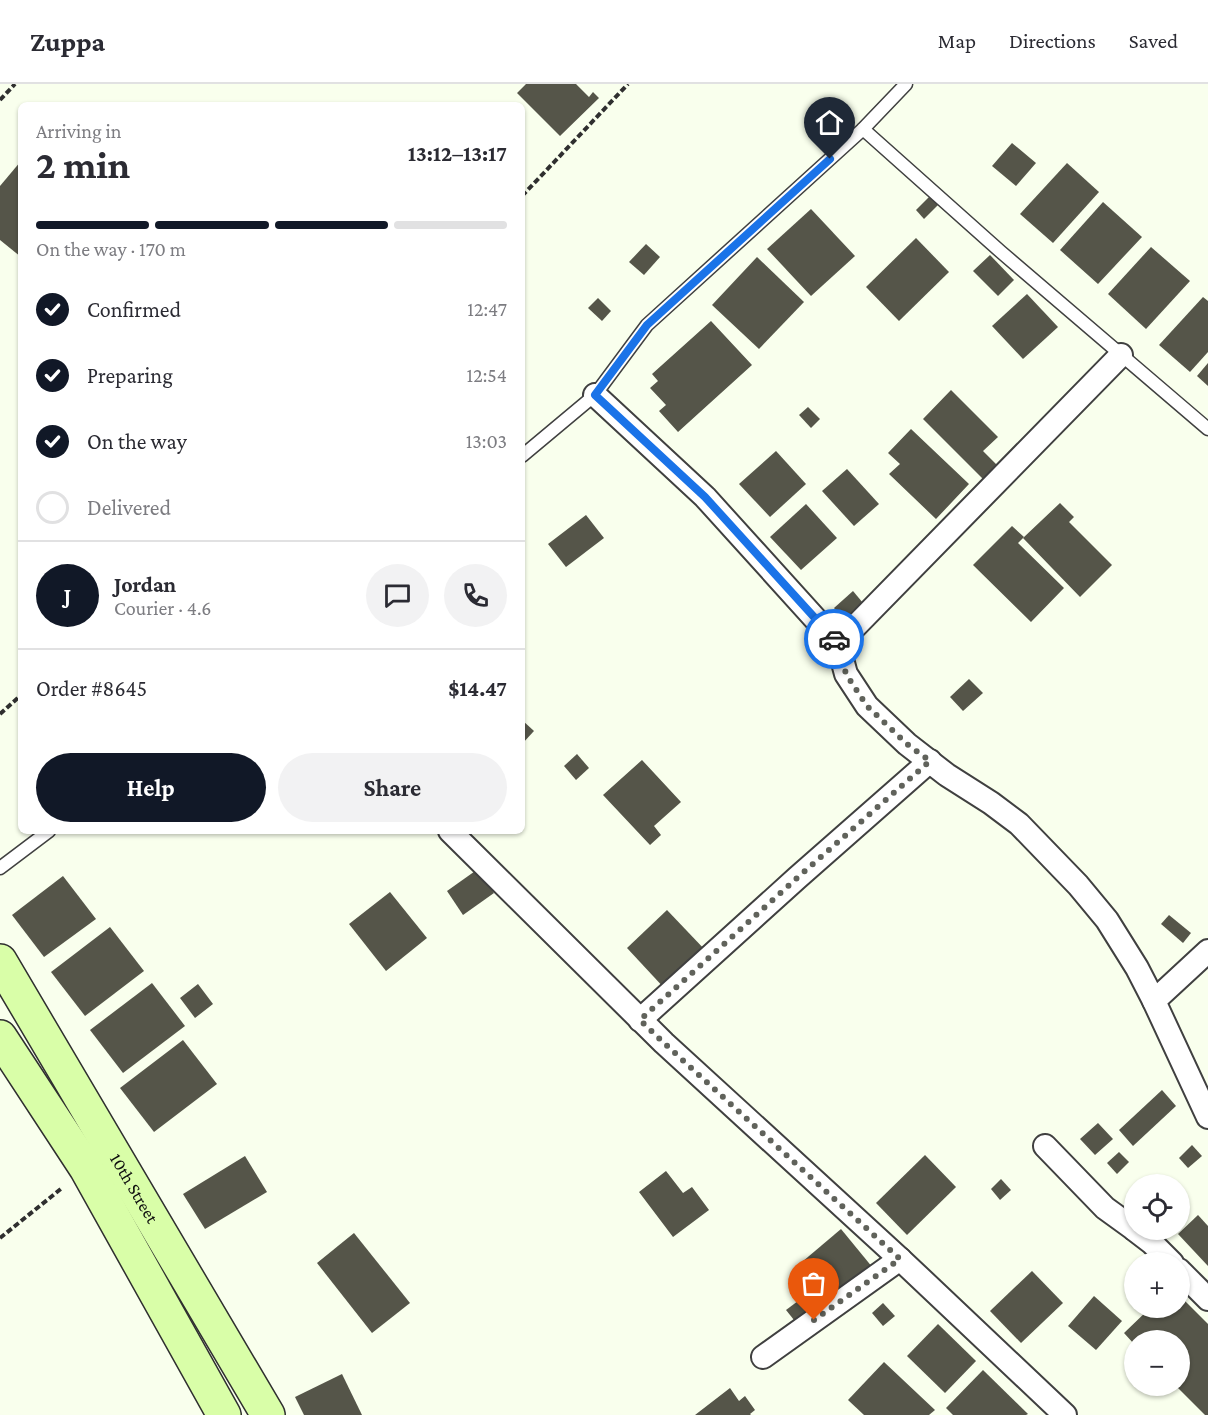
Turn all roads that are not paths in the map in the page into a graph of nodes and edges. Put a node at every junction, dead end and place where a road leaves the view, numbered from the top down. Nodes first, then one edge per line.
1 (906, 84) edge
2 (863, 129) junction
3 (1121, 355) junction
4 (595, 395) junction
5 (1208, 429) edge
6 (525, 453) edge
7 (838, 644) junction
8 (930, 761) junction
9 (45, 834) edge
10 (453, 834) edge
11 (0, 868) edge
12 (1208, 951) edge
13 (0, 961) edge
14 (1154, 1001) junction
15 (640, 1020) junction
16 (0, 1037) edge
17 (1208, 1117) edge
18 (1045, 1146) dead end
19 (1124, 1222) edge
20 (1148, 1240) edge
21 (1161, 1252) edge
22 (900, 1259) junction
23 (1190, 1281) edge
24 (1208, 1299) edge
25 (763, 1357) dead end
26 (224, 1415) edge
27 (268, 1415) edge
28 (1065, 1415) edge

1 - 2 lane
2 - 3 lane
2 - 4 lane
3 - 5 lane
3 - 7 street
4 - 6 lane
4 - 7 street
7 - 8 street
8 - 14 street
8 - 15 street
9 - 11 lane
10 - 15 street
12 - 14 street
13 - 27 main road, 10th Street
14 - 17 street
15 - 22 street
16 - 26 main road, 10th Street
18 - 19 street
20 - 21 street
22 - 25 street
22 - 28 street
23 - 24 street

